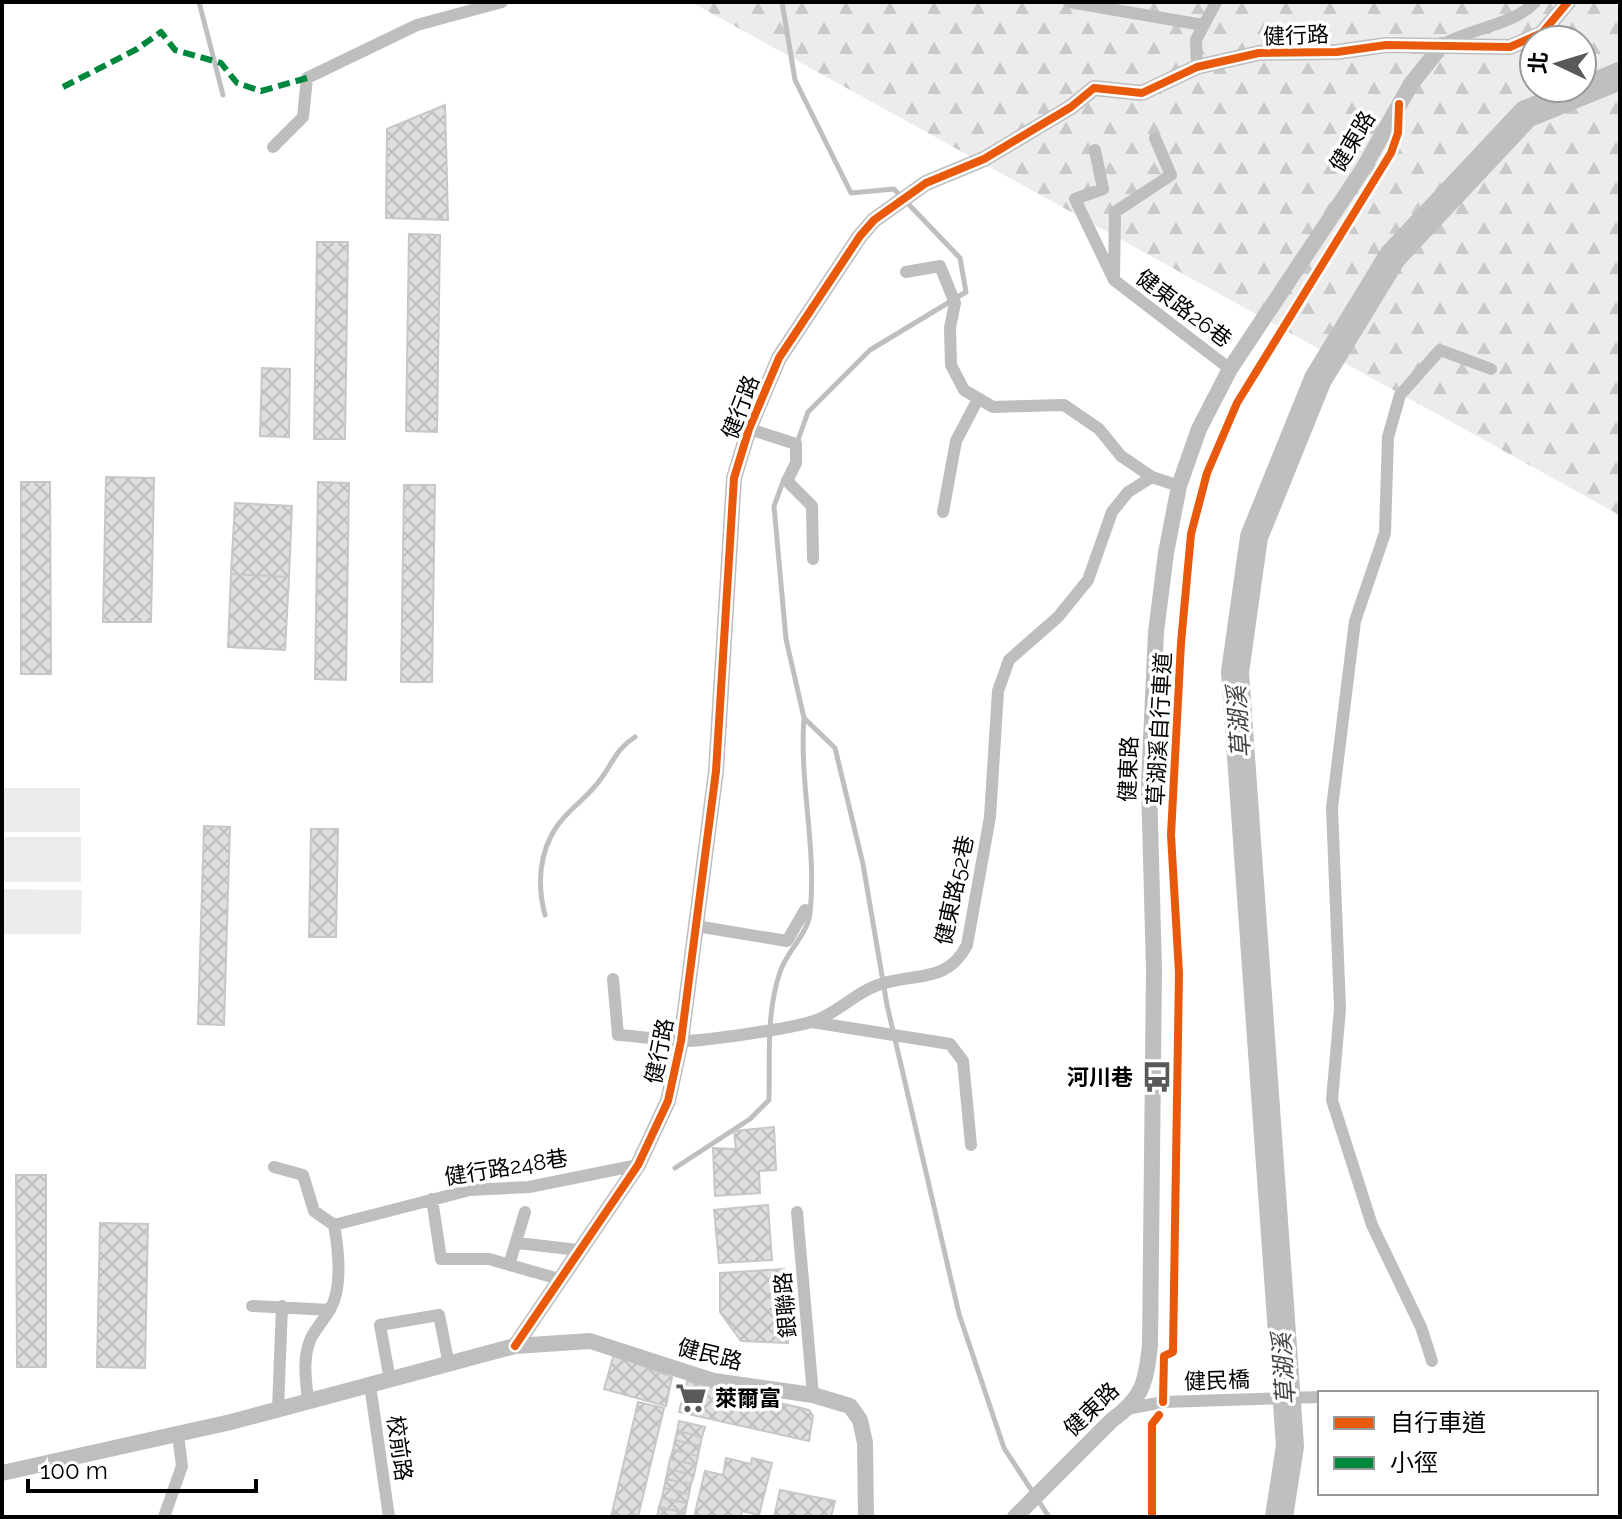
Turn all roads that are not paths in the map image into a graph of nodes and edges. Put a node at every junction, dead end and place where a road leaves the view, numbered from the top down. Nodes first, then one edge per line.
1 (502, 2) edge
2 (1069, 2) edge
3 (1216, 2) edge
4 (1535, 2) edge
5 (1568, 2) edge
6 (1203, 25) junction
7 (1442, 45) junction
8 (1197, 67) junction
9 (1155, 138) dead end
10 (273, 147) dead end
11 (1095, 150) dead end
12 (906, 272) dead end
13 (1114, 280) junction
14 (1230, 369) junction
15 (1491, 369) dead end
16 (978, 399) junction
17 (749, 429) junction
18 (1152, 477) junction
19 (1179, 486) junction
20 (943, 512) dead end
21 (813, 559) dead end
22 (805, 910) dead end
23 (696, 926) junction
24 (613, 979) dead end
25 (812, 1022) junction
26 (681, 1041) junction
27 (971, 1145) dead end
28 (638, 1165) junction
29 (274, 1167) dead end
30 (432, 1199) junction
31 (525, 1212) dead end
32 (797, 1212) dead end
33 (334, 1225) junction
34 (518, 1243) junction
35 (578, 1250) junction
36 (509, 1265) junction
37 (559, 1279) junction
38 (252, 1306) dead end
39 (282, 1306) junction
40 (330, 1310) junction
41 (515, 1346) junction
42 (1432, 1361) dead end
43 (449, 1365) junction
44 (390, 1380) junction
45 (370, 1385) junction
46 (813, 1395) junction
47 (1318, 1397) edge
48 (308, 1401) junction
49 (278, 1409) junction
50 (1127, 1409) junction
51 (178, 1435) junction
52 (2, 1473) edge
53 (164, 1517) edge
54 (389, 1517) edge
55 (866, 1517) edge
56 (1015, 1517) edge

1 - 10 street
2 - 6 street
3 - 6 street
4 - 7 street, 健行路
5 - 7 street, 健行路
6 - 8 street
7 - 8 street, 健行路
7 - 14 street, 健東路
8 - 17 street, 健行路
9 - 13 street, 健東路26巷
11 - 13 street, 健東路26巷
12 - 16 street
13 - 14 street, 健東路26巷
14 - 19 street, 健東路
15 - 42 street
16 - 18 street
16 - 20 street
17 - 21 street
17 - 23 street, 健行路
18 - 19 street
18 - 25 street, 健東路52巷
19 - 50 street, 健東路
22 - 23 street
23 - 26 street, 健行路
24 - 26 street
25 - 26 street, 健行路
25 - 27 street
26 - 28 street, 健行路
28 - 30 street, 健行路248巷
28 - 35 street, 健行路
29 - 33 street
30 - 33 street, 健行路248巷
30 - 36 street
31 - 34 street
32 - 46 street, 銀聯路
33 - 40 street
34 - 35 street
34 - 36 street
35 - 37 street, 健行路
36 - 37 street
37 - 41 street, 健行路
38 - 39 street
39 - 40 street
39 - 49 street
40 - 48 street
41 - 43 street, 健民路
41 - 46 street, 健民路
43 - 44 street, 健民路
43 - 44 street
44 - 45 street, 健民路
45 - 48 street, 健民路
45 - 54 street, 校前路
46 - 55 street, 健民路
47 - 50 street, 健民橋
48 - 49 street, 健民路
49 - 51 street, 健民路
50 - 56 street, 健東路
51 - 52 street, 健民路
51 - 53 street

